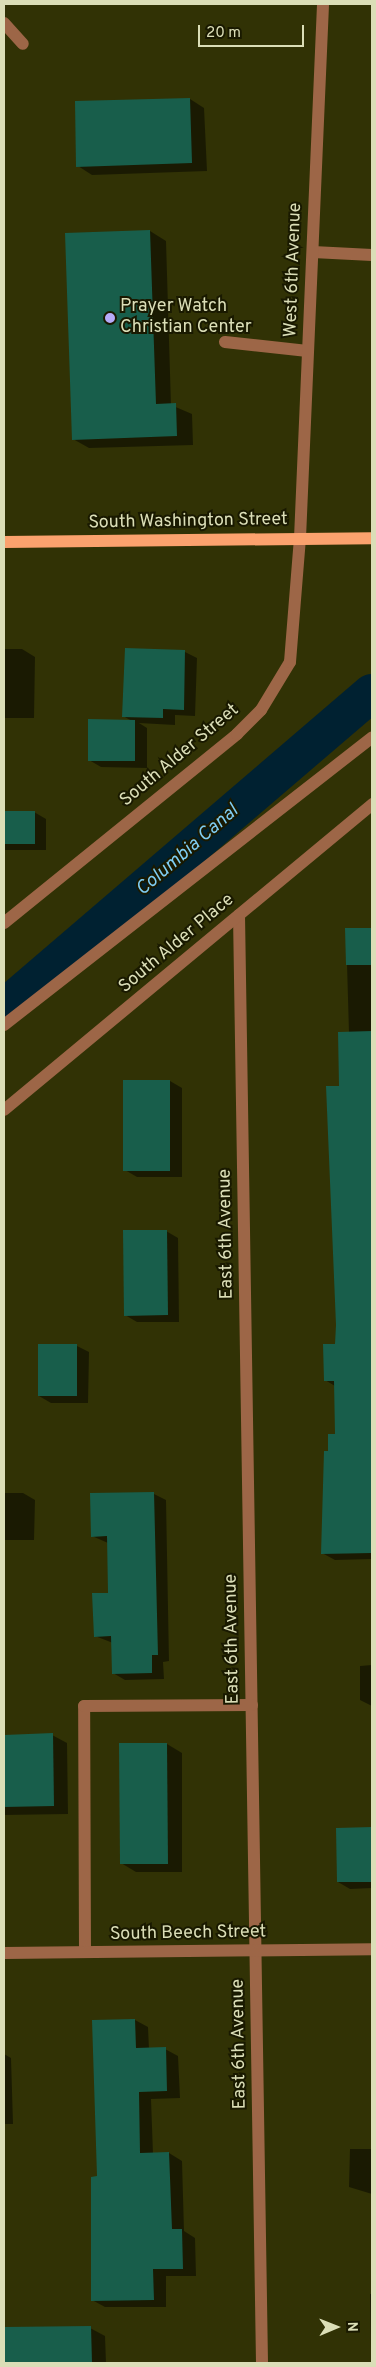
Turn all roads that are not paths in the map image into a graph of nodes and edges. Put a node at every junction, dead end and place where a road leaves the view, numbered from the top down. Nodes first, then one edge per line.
1 (323, 4) edge
2 (4, 23) edge
3 (22, 44) dead end
4 (312, 252) junction
5 (372, 255) edge
6 (225, 342) dead end
7 (308, 351) junction
8 (300, 538) junction
9 (372, 538) edge
10 (4, 542) edge
11 (372, 737) edge
12 (372, 804) edge
13 (239, 915) junction
14 (4, 923) edge
15 (4, 1025) edge
16 (4, 1110) edge
17 (252, 1705) junction
18 (372, 1949) edge
19 (256, 1950) junction
20 (85, 1952) junction
21 (4, 1954) edge
22 (262, 2363) edge

1 - 4 street, West 6th Avenue
2 - 3 street
4 - 5 street
4 - 7 street, West 6th Avenue
6 - 7 street
7 - 8 street, West 6th Avenue
8 - 9 main road, South Washington Street
8 - 10 main road, South Washington Street
8 - 14 street, South Alder Street
11 - 15 street
12 - 13 street, South Alder Place
13 - 16 street, South Alder Place
13 - 17 street, East 6th Avenue
17 - 19 street, East 6th Avenue
17 - 20 street
18 - 19 street, South Beech Street
19 - 20 street, South Beech Street
19 - 22 street, East 6th Avenue
20 - 21 street, South Beech Street

